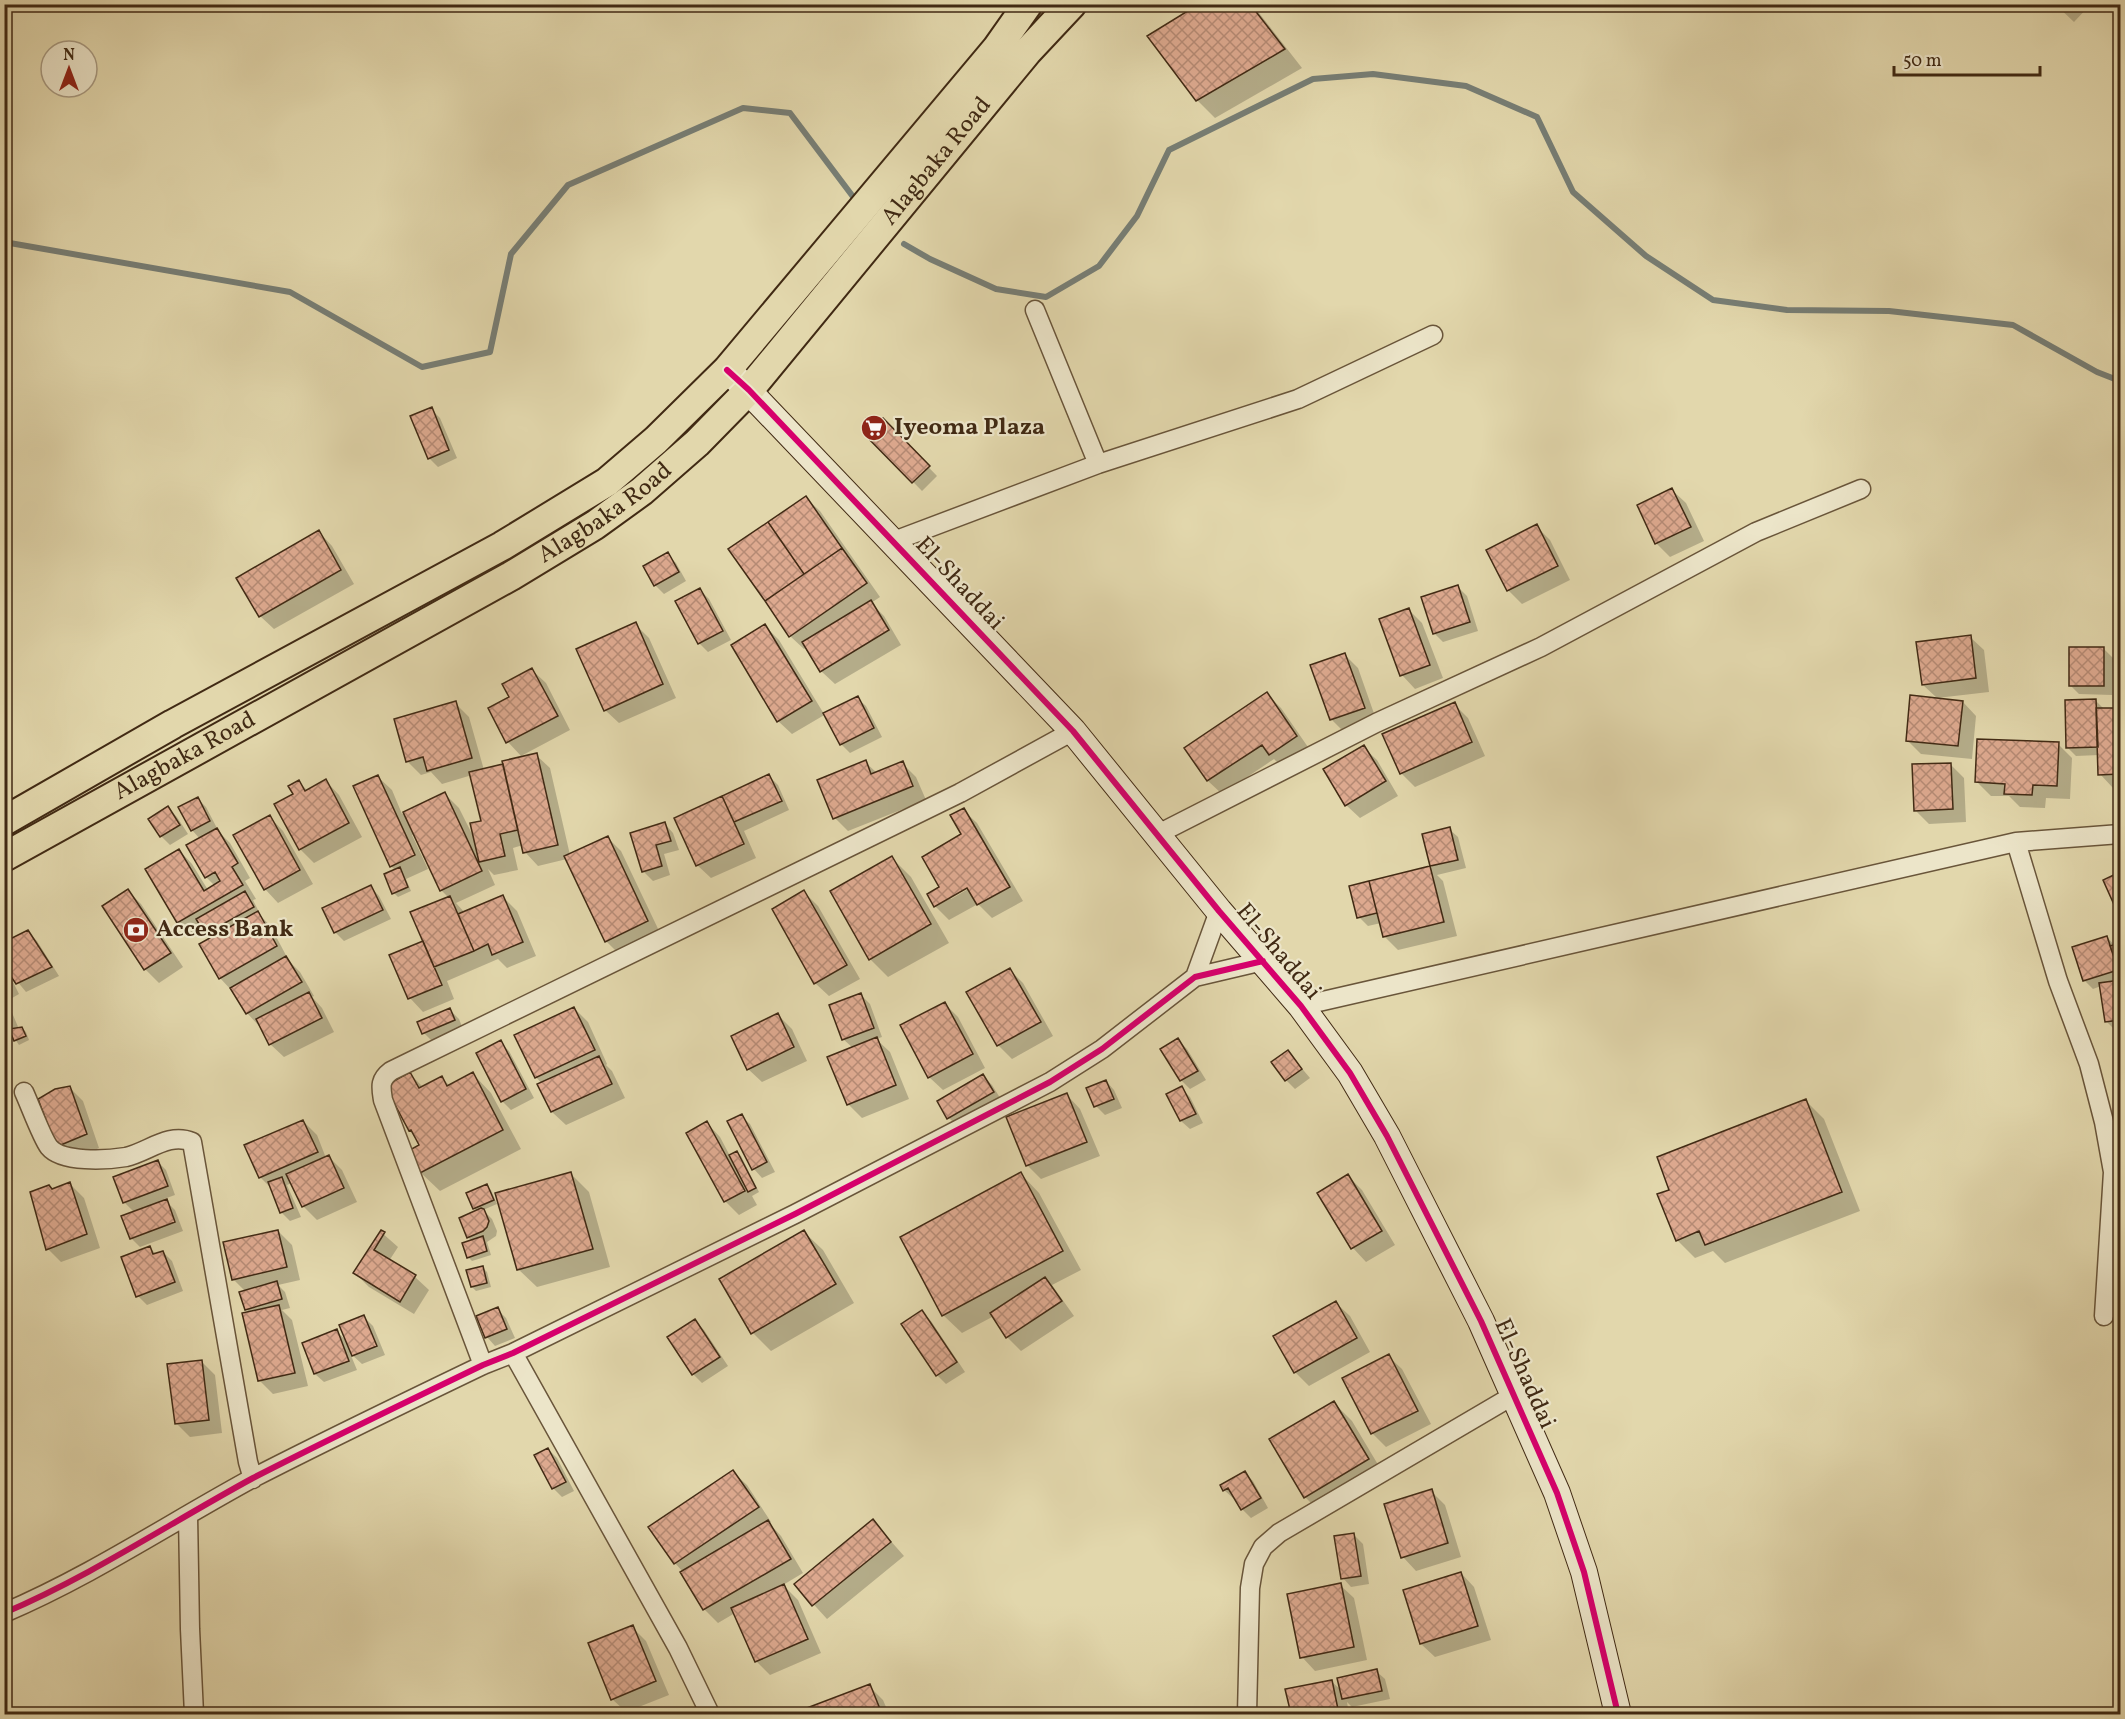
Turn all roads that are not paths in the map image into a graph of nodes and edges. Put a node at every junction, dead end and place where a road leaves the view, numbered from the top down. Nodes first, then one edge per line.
1 (1028, 4) edge
2 (1072, 4) edge
3 (1035, 310) dead end
4 (1433, 335) dead end
5 (726, 369) junction
6 (749, 390) junction
7 (1098, 464) junction
8 (1861, 489) dead end
9 (894, 541) junction
10 (173, 724) junction
11 (1073, 731) junction
12 (190, 755) junction
13 (4, 821) edge
14 (1158, 834) junction
15 (2121, 834) edge
16 (2016, 842) junction
17 (4, 857) edge
18 (1219, 911) junction
19 (1263, 961) junction
20 (1195, 977) junction
21 (1300, 1006) junction
22 (24, 1092) dead end
23 (2104, 1316) dead end
24 (513, 1353) junction
25 (483, 1365) junction
26 (1514, 1395) junction
27 (253, 1479) junction
28 (188, 1515) junction
29 (4, 1613) edge
30 (194, 1714) edge
31 (710, 1714) edge
32 (1247, 1714) edge
33 (1618, 1714) edge

1 - 5 main road, Alagbaka Road
2 - 6 main road, Alagbaka Road
3 - 7 street
4 - 7 street
5 - 6 street, El-Shaddai
5 - 10 main road, Alagbaka Road
6 - 9 street, El-Shaddai
6 - 12 main road, Alagbaka Road
7 - 9 street
8 - 14 street
9 - 11 street, El-Shaddai
10 - 12 main road
10 - 13 main road, Alagbaka Road
11 - 14 street, El-Shaddai
11 - 25 street
12 - 17 main road, Alagbaka Road
14 - 18 street, El-Shaddai
15 - 16 street
16 - 21 street
16 - 23 street
18 - 19 street, El-Shaddai
18 - 20 street
19 - 20 street
19 - 21 street, El-Shaddai
20 - 24 street
21 - 26 street, El-Shaddai
22 - 27 street
24 - 25 street
24 - 31 street
25 - 27 street
26 - 32 street
26 - 33 street, El-Shaddai
27 - 28 street
28 - 29 street
28 - 30 street

